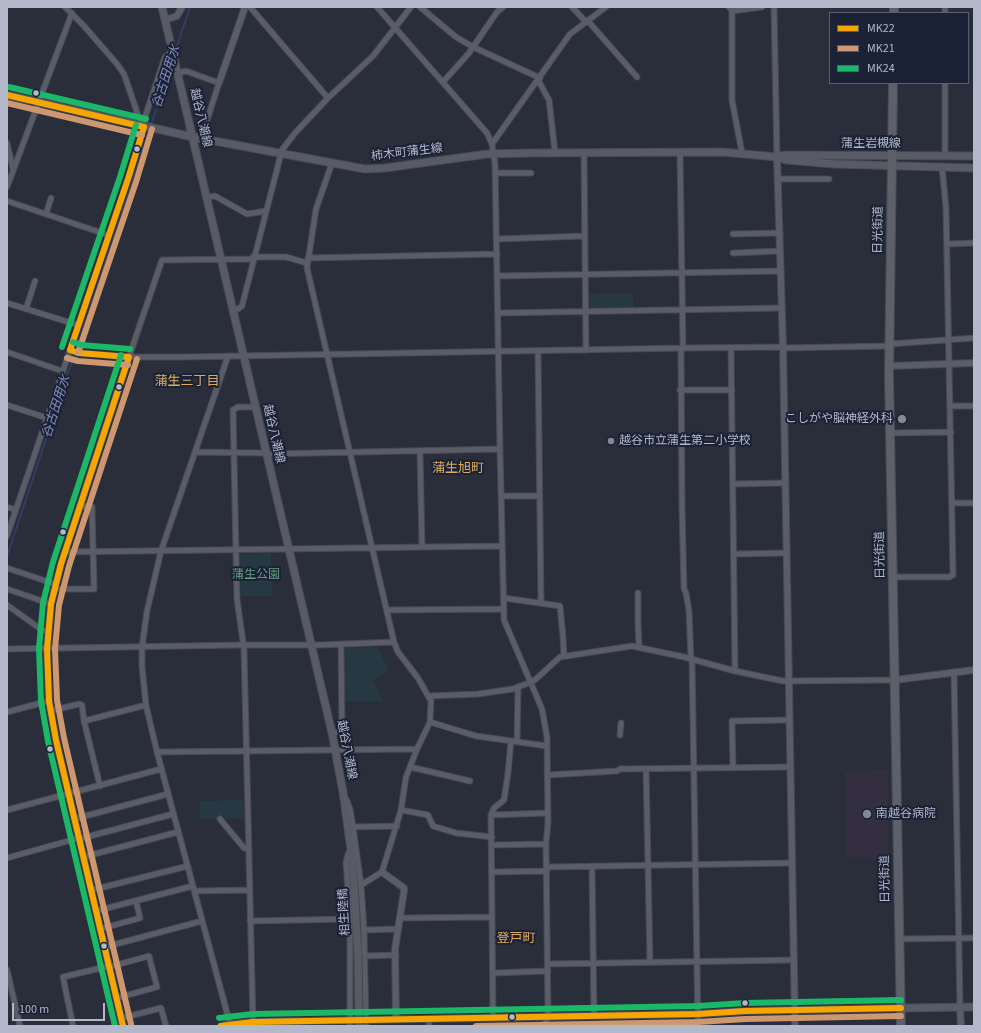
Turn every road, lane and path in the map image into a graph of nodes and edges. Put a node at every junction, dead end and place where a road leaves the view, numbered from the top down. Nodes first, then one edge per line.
1 (65, 7) edge
2 (162, 7) edge
3 (182, 7) edge
4 (245, 7) edge
5 (250, 7) edge
6 (377, 7) edge
7 (411, 7) edge
8 (420, 7) edge
9 (503, 7) edge
10 (572, 7) edge
11 (606, 7) edge
12 (762, 7) edge
13 (774, 7) edge
14 (730, 9) edge
15 (72, 13) junction
16 (165, 20) junction
17 (587, 21) junction
18 (396, 28) junction
19 (473, 47) junction
20 (173, 51) junction
21 (178, 73) junction
22 (637, 77) dead end
23 (539, 79) junction
24 (443, 82) junction
25 (219, 83) junction
26 (893, 84) edge
27 (945, 84) edge
28 (7, 94) edge
29 (328, 98) junction
30 (39, 102) junction
31 (144, 125) junction
32 (197, 138) junction
33 (7, 143) edge
34 (492, 144) junction
35 (555, 152) junction
36 (584, 152) junction
37 (680, 153) junction
38 (280, 154) junction
39 (494, 154) junction
40 (742, 154) junction
41 (892, 155) junction
42 (945, 155) junction
43 (974, 156) edge
44 (769, 157) joint
45 (777, 157) junction
46 (332, 163) junction
47 (892, 166) junction
48 (942, 167) junction
49 (974, 168) edge
50 (14, 170) junction
51 (495, 173) junction
52 (531, 173) dead end
53 (778, 179) junction
54 (828, 179) dead end
55 (7, 187) edge
56 (206, 197) junction
57 (52, 198) dead end
58 (7, 201) edge
59 (266, 211) junction
60 (46, 214) junction
61 (780, 233) junction
62 (108, 234) junction
63 (733, 234) dead end
64 (584, 236) junction
65 (496, 239) junction
66 (974, 243) edge
67 (947, 244) junction
68 (780, 251) junction
69 (733, 253) dead end
70 (497, 254) junction
71 (253, 258) junction
72 (222, 260) junction
73 (308, 261) junction
74 (781, 271) junction
75 (682, 273) junction
76 (585, 274) junction
77 (497, 276) junction
78 (35, 281) dead end
79 (7, 303) edge
80 (782, 308) junction
81 (26, 309) junction
82 (683, 309) junction
83 (233, 310) junction
84 (586, 311) junction
85 (498, 313) junction
86 (78, 325) junction
87 (974, 338) edge
88 (948, 340) junction
89 (889, 345) junction
90 (783, 347) junction
91 (682, 348) junction
92 (732, 348) junction
93 (70, 350) junction
94 (586, 350) junction
95 (498, 351) junction
96 (538, 351) junction
97 (7, 352) edge
98 (327, 355) junction
99 (228, 356) junction
100 (244, 356) junction
101 (129, 357) junction
102 (974, 363) edge
103 (949, 364) junction
104 (889, 366) junction
105 (62, 371) junction
106 (680, 390) junction
107 (732, 390) junction
108 (7, 405) edge
109 (950, 406) junction
110 (974, 406) edge
111 (256, 407) junction
112 (47, 418) junction
113 (951, 432) junction
114 (891, 433) junction
115 (500, 449) junction
116 (350, 451) junction
117 (420, 451) junction
118 (196, 452) junction
119 (234, 453) junction
120 (266, 453) junction
121 (785, 483) junction
122 (733, 484) junction
123 (501, 496) junction
124 (540, 496) junction
125 (952, 503) junction
126 (974, 503) edge
127 (80, 506) junction
128 (7, 507) edge
129 (16, 510) junction
130 (7, 536) edge
131 (502, 546) junction
132 (373, 547) junction
133 (422, 548) junction
134 (289, 549) junction
135 (236, 550) junction
136 (161, 551) junction
137 (65, 552) junction
138 (93, 552) junction
139 (786, 553) junction
140 (734, 554) junction
141 (7, 568) edge
142 (893, 577) junction
143 (54, 587) junction
144 (7, 589) edge
145 (638, 593) dead end
146 (504, 598) junction
147 (541, 603) junction
148 (51, 604) junction
149 (7, 605) edge
150 (504, 609) junction
151 (387, 610) junction
152 (48, 631) junction
153 (394, 642) junction
154 (311, 644) junction
155 (341, 644) junction
156 (244, 645) junction
157 (142, 647) junction
158 (639, 647) junction
159 (7, 649) edge
160 (47, 649) junction
161 (564, 656) junction
162 (691, 659) junction
163 (974, 670) edge
164 (735, 671) junction
165 (954, 672) junction
166 (895, 680) junction
167 (788, 681) junction
168 (531, 682) junction
169 (518, 688) junction
170 (429, 696) junction
171 (49, 701) junction
172 (146, 705) junction
173 (50, 711) junction
174 (7, 712) edge
175 (789, 720) junction
176 (84, 721) junction
177 (430, 722) junction
178 (621, 723) dead end
179 (332, 733) junction
180 (620, 735) dead end
181 (514, 741) junction
182 (547, 746) junction
183 (335, 749) junction
184 (417, 749) junction
185 (246, 751) junction
186 (157, 752) junction
187 (410, 767) junction
188 (790, 767) junction
189 (694, 768) junction
190 (733, 768) junction
191 (161, 769) junction
192 (646, 769) junction
193 (547, 775) junction
194 (470, 781) dead end
195 (100, 786) junction
196 (69, 794) junction
197 (168, 794) junction
198 (7, 810) edge
199 (402, 810) junction
200 (547, 813) junction
201 (173, 814) junction
202 (491, 815) junction
203 (74, 819) junction
204 (220, 819) dead end
205 (397, 826) junction
206 (351, 827) junction
207 (178, 832) junction
208 (492, 837) junction
209 (79, 839) junction
210 (546, 844) junction
211 (492, 845) junction
212 (249, 848) junction
213 (351, 850) junction
214 (84, 857) junction
215 (7, 858) edge
216 (792, 863) junction
217 (695, 864) junction
218 (648, 865) junction
219 (188, 866) junction
220 (592, 866) junction
221 (353, 868) joint
222 (547, 869) junction
223 (382, 872) junction
224 (492, 872) junction
225 (361, 885) junction
226 (194, 888) junction
227 (92, 890) junction
228 (250, 890) junction
229 (136, 901) junction
230 (96, 911) junction
231 (492, 917) junction
232 (400, 918) junction
233 (350, 919) junction
234 (202, 921) junction
235 (250, 921) junction
236 (100, 929) junction
237 (398, 929) junction
238 (364, 930) junction
239 (959, 938) junction
240 (974, 938) edge
241 (899, 939) junction
242 (104, 947) junction
243 (361, 955) junction
244 (396, 955) junction
245 (793, 960) junction
246 (697, 961) junction
247 (650, 962) junction
248 (593, 963) junction
249 (548, 964) junction
250 (109, 966) junction
251 (7, 970) edge
252 (548, 971) junction
253 (493, 973) junction
254 (117, 998) junction
255 (960, 1007) junction
256 (974, 1007) edge
257 (901, 1008) junction
258 (795, 1010) junction
259 (698, 1014) junction
260 (594, 1016) junction
261 (547, 1017) junction
262 (122, 1018) junction
263 (493, 1018) junction
264 (396, 1019) junction
265 (429, 1019) junction
266 (250, 1023) edge
267 (350, 1023) edge
268 (366, 1023) edge
269 (406, 1023) edge
270 (230, 1024) junction
271 (20, 1026) edge
272 (73, 1026) edge
273 (123, 1026) edge
274 (166, 1026) edge
275 (221, 1026) edge
276 (359, 1026) edge
277 (429, 1026) edge
278 (546, 1026) edge
279 (698, 1026) edge
280 (795, 1026) edge
281 (901, 1026) edge
282 (961, 1026) edge

1 - 15 street
2 - 16 main road, 越谷八潮線
3 - 16 street
4 - 25 street
5 - 29 street
6 - 18 street
7 - 18 street
8 - 19 street
9 - 19 street
10 - 17 street
11 - 17 street
12 - 14 street
13 - 45 street
14 - 40 street
15 - 30 street
15 - 31 street
16 - 20 main road, 越谷八潮線
17 - 22 street
17 - 23 street
18 - 24 street
18 - 29 street
19 - 23 street
19 - 24 street
20 - 21 main road, 越谷八潮線
20 - 31 street
21 - 25 street
21 - 32 main road, 越谷八潮線
23 - 34 street
23 - 35 street
24 - 34 street
25 - 32 street
26 - 41 main road, 日光街道
27 - 42 street
28 - 30 main road, 柿木町蒲生線
29 - 38 street
30 - 31 main road, 柿木町蒲生線
30 - 50 street
31 - 32 main road, 柿木町蒲生線
31 - 62 street
32 - 38 main road, 柿木町蒲生線
32 - 56 main road, 越谷八潮線
33 - 50 street
34 - 39 street
35 - 36 main road, 柿木町蒲生線
35 - 39 main road, 柿木町蒲生線
36 - 37 main road, 柿木町蒲生線
36 - 64 street
37 - 40 main road, 柿木町蒲生線
37 - 75 street
38 - 46 main road, 柿木町蒲生線
38 - 59 street
39 - 46 main road, 柿木町蒲生線
39 - 51 street
40 - 44 main road, 柿木町蒲生線
41 - 42 main road, 蒲生岩槻線
41 - 45 main road, 蒲生岩槻線
41 - 47 main road, 日光街道
42 - 43 main road, 蒲生岩槻線
44 - 45 main road, 蒲生岩槻線
45 - 47 main road
45 - 53 street
46 - 73 street
47 - 48 main road, 蒲生岩槻線
47 - 89 main road, 日光街道
48 - 49 main road, 蒲生岩槻線
48 - 67 street
50 - 55 street
51 - 52 street
51 - 65 street
53 - 54 street
53 - 61 street
56 - 59 street
56 - 72 main road, 越谷八潮線
57 - 60 street
58 - 60 street
59 - 71 street
60 - 62 street
61 - 63 street
61 - 68 street
62 - 86 street
64 - 65 street
64 - 76 street
65 - 70 street
66 - 67 street
67 - 88 street
68 - 69 street
68 - 74 street
70 - 73 street
70 - 77 street
71 - 72 street
71 - 73 street
71 - 83 street
72 - 83 main road, 越谷八潮線
72 - 101 street
73 - 98 street
74 - 75 street
74 - 80 street
75 - 76 street
75 - 82 street
76 - 77 street
76 - 84 street
77 - 85 street
78 - 81 street
79 - 81 street
80 - 82 street
80 - 90 street
81 - 86 street
82 - 84 street
82 - 91 street
83 - 100 main road, 越谷八潮線
84 - 85 street
84 - 94 street
85 - 95 street
86 - 93 street
87 - 88 street
88 - 89 street
88 - 103 street
89 - 90 street
89 - 104 main road, 日光街道
90 - 92 street
90 - 121 street
91 - 92 street
91 - 94 street
91 - 106 street
92 - 107 street
93 - 101 street
93 - 105 street
94 - 96 street
95 - 96 street
95 - 98 street
95 - 115 street
96 - 124 street
97 - 105 street
98 - 100 street
98 - 116 street
99 - 100 street
99 - 101 street
99 - 118 street
100 - 111 main road, 越谷八潮線
101 - 127 street
102 - 103 street
103 - 104 street
103 - 109 street
104 - 114 main road, 日光街道
105 - 112 street
106 - 107 street
106 - 162 street
107 - 122 street
108 - 112 street
109 - 110 street
109 - 113 street
111 - 119 street
111 - 120 main road, 越谷八潮線
112 - 129 street
113 - 114 street
113 - 125 street
114 - 142 main road, 日光街道
115 - 117 street
115 - 123 street
116 - 117 street
116 - 120 street
116 - 132 street
117 - 133 street
118 - 119 street
118 - 136 street
119 - 120 street
119 - 135 street
120 - 134 main road, 越谷八潮線
121 - 122 street
121 - 139 street
122 - 140 street
123 - 124 street
123 - 131 street
124 - 147 street
125 - 126 street
125 - 142 street
127 - 137 street
127 - 138 street
128 - 129 street
129 - 130 street
131 - 133 street
131 - 146 street
132 - 133 street
132 - 134 street
132 - 151 street
134 - 135 street
134 - 154 main road, 越谷八潮線
135 - 136 street
135 - 156 street
136 - 138 street
136 - 157 street
137 - 138 street
137 - 143 street
138 - 143 street
139 - 140 street
139 - 167 street
140 - 164 street
141 - 143 street
142 - 166 main road, 日光街道
143 - 148 street
144 - 148 street
145 - 158 street
146 - 147 street
146 - 150 street
147 - 161 street
148 - 152 street
149 - 152 street
150 - 151 street
150 - 168 street
151 - 153 street
152 - 160 street
153 - 155 street
153 - 170 street
154 - 155 street
154 - 156 street
154 - 179 main road, 越谷八潮線
155 - 179 street
156 - 157 street
156 - 185 street
157 - 160 street
157 - 172 street
158 - 161 street
158 - 162 street
159 - 160 street
160 - 171 street
161 - 168 street
162 - 164 street
162 - 189 street
163 - 165 street
164 - 167 street
165 - 166 street
165 - 239 street
166 - 167 street
166 - 241 main road, 日光街道
167 - 175 street
168 - 169 street
168 - 182 street
169 - 170 street
169 - 181 street
170 - 177 street
171 - 173 street
171 - 174 street
172 - 176 street
172 - 186 street
173 - 176 street
173 - 196 street
175 - 188 street
175 - 190 street
176 - 195 street
177 - 181 street
177 - 184 street
178 - 180 street
179 - 183 main road, 越谷八潮線
181 - 182 street
181 - 202 street
182 - 193 street
183 - 184 street
183 - 185 street
183 - 206 main road, 越谷八潮線
184 - 187 street
185 - 186 street
185 - 212 street
186 - 191 street
187 - 194 street
187 - 199 street
188 - 190 street
188 - 216 street
189 - 190 street
189 - 192 street
189 - 217 street
191 - 195 street
191 - 197 street
192 - 193 street
192 - 218 street
193 - 200 street
195 - 196 street
196 - 198 street
196 - 203 street
197 - 201 street
197 - 203 street
199 - 205 street
199 - 208 street
200 - 202 street
200 - 210 street
201 - 207 street
201 - 209 street
202 - 208 street
203 - 209 street
204 - 212 street
205 - 206 street
205 - 223 street
206 - 213 main road, 越谷八潮線
206 - 225 street
207 - 214 street
207 - 219 street
208 - 211 street
209 - 214 street
209 - 215 street
210 - 211 street
210 - 222 street
211 - 224 street
212 - 228 street
213 - 221 main road, 越谷八潮線
213 - 233 street
214 - 227 street
216 - 217 street
216 - 245 street
217 - 218 street
217 - 246 street
218 - 220 street
218 - 247 street
219 - 226 street
219 - 227 street
220 - 222 street
220 - 248 street
221 - 243 main road, 相生陸橋
222 - 224 street
222 - 249 street
223 - 225 street
223 - 232 street
224 - 231 street
225 - 238 street
226 - 228 street
226 - 229 street
226 - 234 street
227 - 230 street
228 - 235 street
229 - 230 street
229 - 236 street
230 - 236 street
231 - 232 street
231 - 253 street
232 - 237 street
233 - 235 street
233 - 267 street
234 - 242 street
234 - 270 street
235 - 266 street
236 - 242 street
237 - 238 street
237 - 244 street
238 - 243 street
239 - 240 street
239 - 241 street
239 - 255 street
241 - 257 main road, 日光街道
242 - 250 street
243 - 244 street
243 - 268 street
243 - 276 main road, bridge
244 - 264 street
245 - 246 street
245 - 258 street
246 - 247 street
246 - 259 street
247 - 248 street
248 - 249 street
248 - 260 street
249 - 252 street
250 - 254 street
250 - 254 street
250 - 272 street
251 - 271 street
252 - 253 street
252 - 261 street
253 - 263 street
254 - 262 street
255 - 256 main road
255 - 257 main road
255 - 282 street
257 - 258 street
257 - 281 main road, 日光街道
258 - 259 street
258 - 280 street
259 - 260 street
259 - 279 street
260 - 261 street
261 - 263 street
261 - 278 street
262 - 273 street
262 - 274 street
263 - 265 street
264 - 268 street
264 - 269 street
265 - 269 street
265 - 277 street
266 - 267 street
266 - 270 street
267 - 268 street
270 - 275 street

